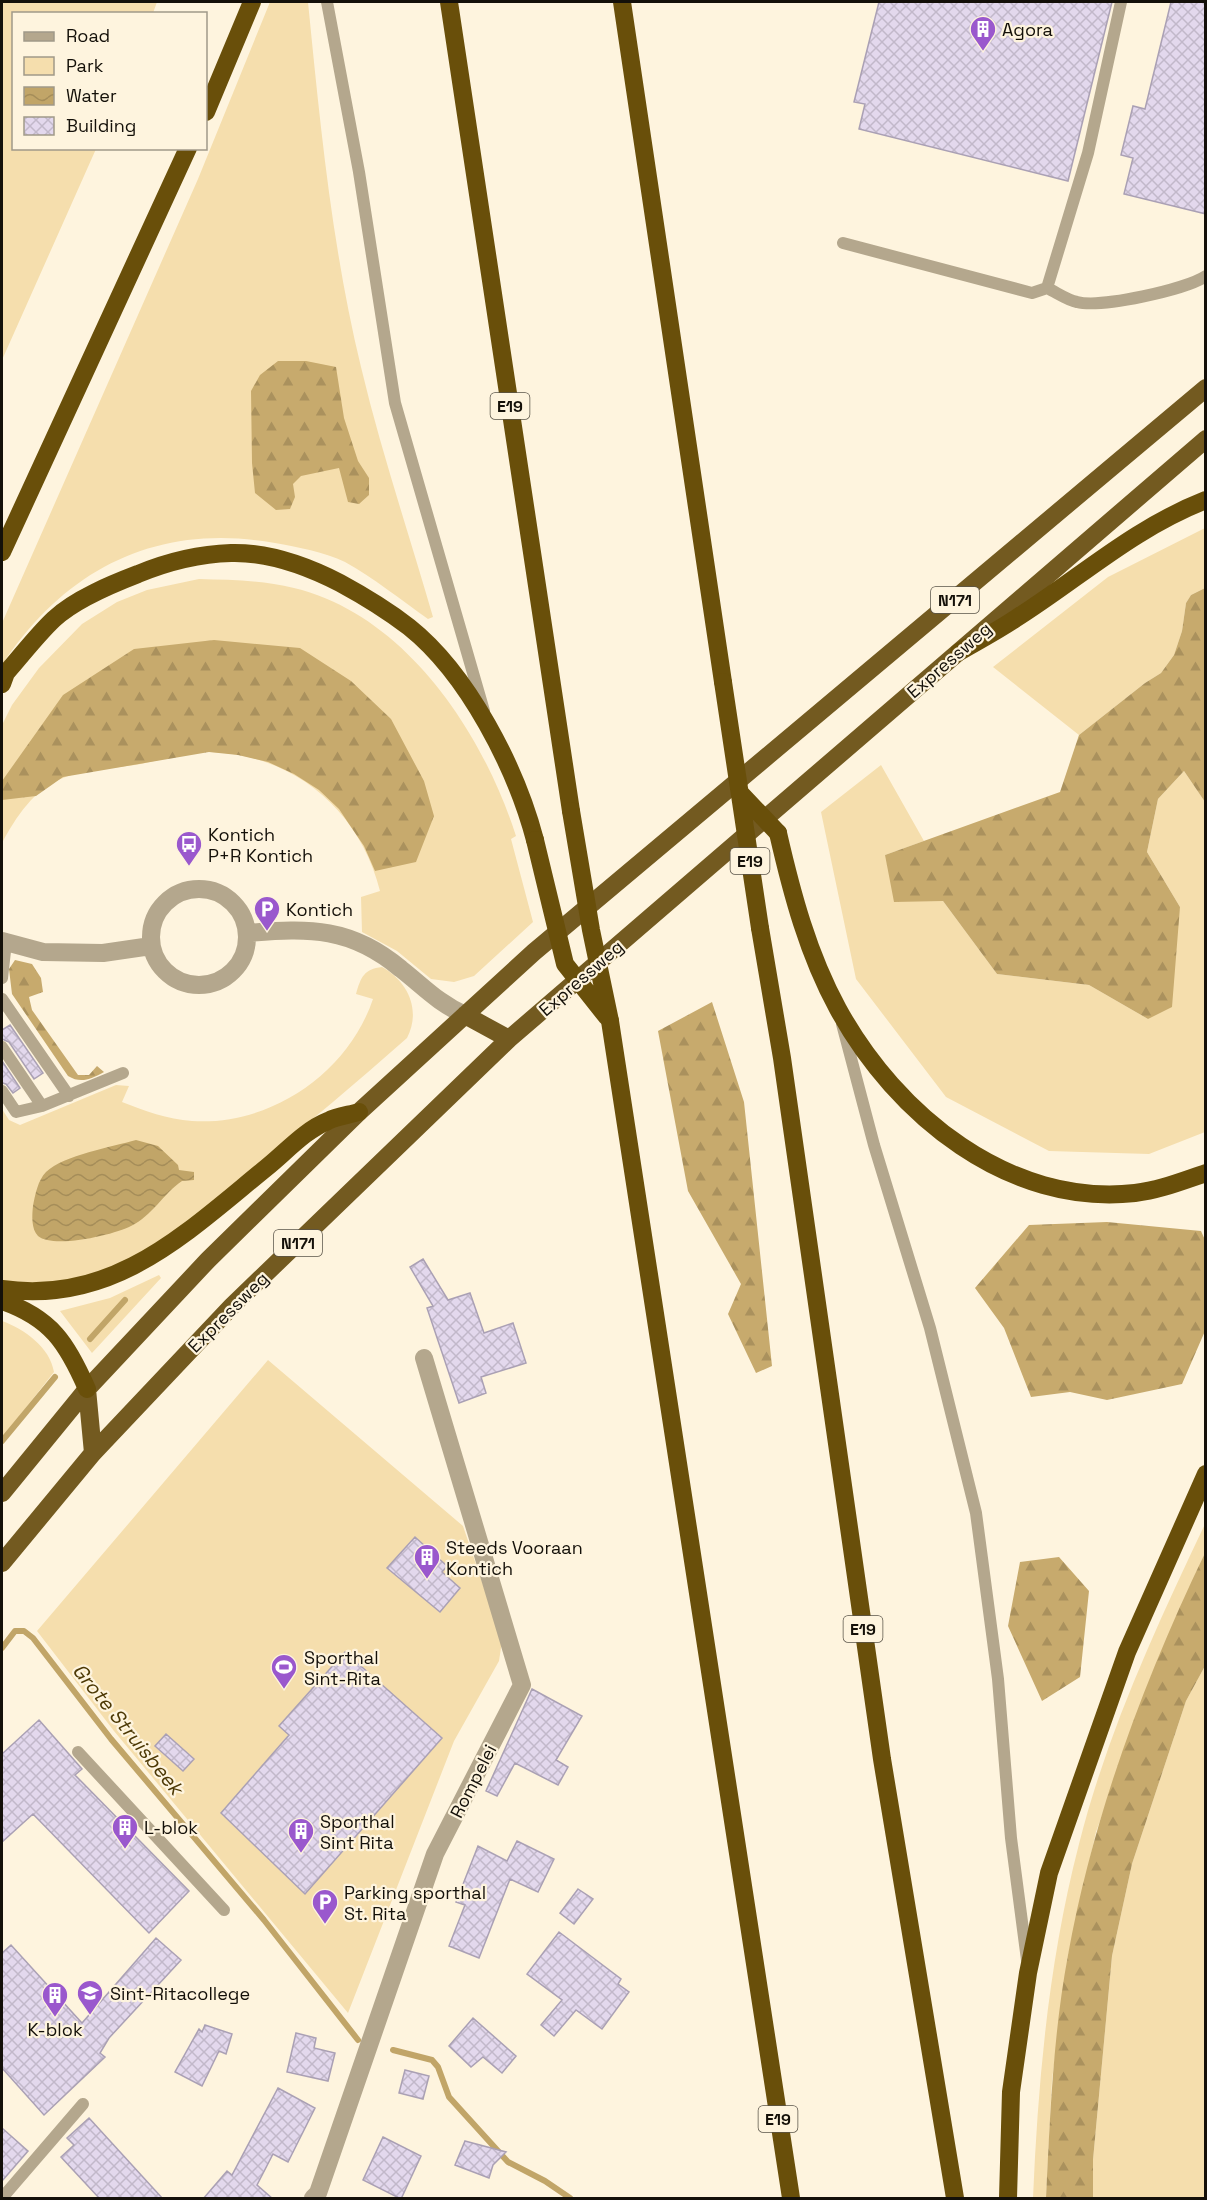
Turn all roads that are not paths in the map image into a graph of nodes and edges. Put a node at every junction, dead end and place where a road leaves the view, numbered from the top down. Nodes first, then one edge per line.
1 (252, 2) edge
2 (327, 2) edge
3 (448, 2) edge
4 (622, 2) edge
5 (1121, 2) edge
6 (207, 110) edge
7 (187, 150) edge
8 (843, 243) dead end
9 (1206, 276) edge
10 (1047, 288) junction
11 (1206, 388) edge
12 (1206, 439) edge
13 (1206, 500) edge
14 (2, 552) edge
15 (959, 652) junction
16 (2, 684) edge
17 (489, 727) junction
18 (740, 793) junction
19 (248, 933) junction
20 (4, 941) edge
21 (151, 946) junction
22 (2, 978) edge
23 (2, 999) edge
24 (839, 1010) junction
25 (465, 1015) junction
26 (610, 1021) junction
27 (510, 1039) junction
28 (2, 1047) edge
29 (123, 1073) dead end
30 (2, 1092) edge
31 (69, 1096) junction
32 (42, 1106) junction
33 (359, 1112) junction
34 (1206, 1173) edge
35 (2, 1289) edge
36 (2, 1300) edge
37 (424, 1358) dead end
38 (87, 1389) junction
39 (93, 1453) junction
40 (1206, 1474) edge
41 (2, 1493) edge
42 (2, 1563) edge
43 (78, 1752) dead end
44 (224, 1910) dead end
45 (1028, 1974) junction
46 (83, 2104) dead end
47 (2, 2198) edge
48 (313, 2199) edge
49 (791, 2199) edge
50 (955, 2199) edge
51 (1008, 2199) edge

1 - 6 highway
2 - 17 lane
3 - 26 highway, E19, bridge
4 - 18 highway, E19, bridge
5 - 10 lane
7 - 14 highway
8 - 10 lane
9 - 10 lane
11 - 25 highway, N171
12 - 15 highway, Expressweg / N171
13 - 15 highway
15 - 27 highway, Expressweg / N171
16 - 17 highway
17 - 26 highway, bridge
18 - 24 highway, bridge
18 - 50 highway, E19, bridge
19 - 21 street
19 - 21 street
19 - 25 street
20 - 21 street
20 - 22 lane
23 - 31 lane
24 - 34 highway
24 - 45 lane
25 - 27 highway
25 - 33 highway, N171
26 - 49 highway, E19
27 - 39 highway, Expressweg / N171
28 - 32 lane
29 - 31 lane
30 - 32 lane
31 - 32 lane
33 - 35 highway
33 - 38 highway, N171
36 - 38 highway
37 - 48 street, Rompelei
38 - 39 highway
38 - 41 highway, N171
39 - 42 highway, Expressweg / N171
40 - 45 highway
43 - 44 lane
45 - 51 highway
46 - 47 lane

